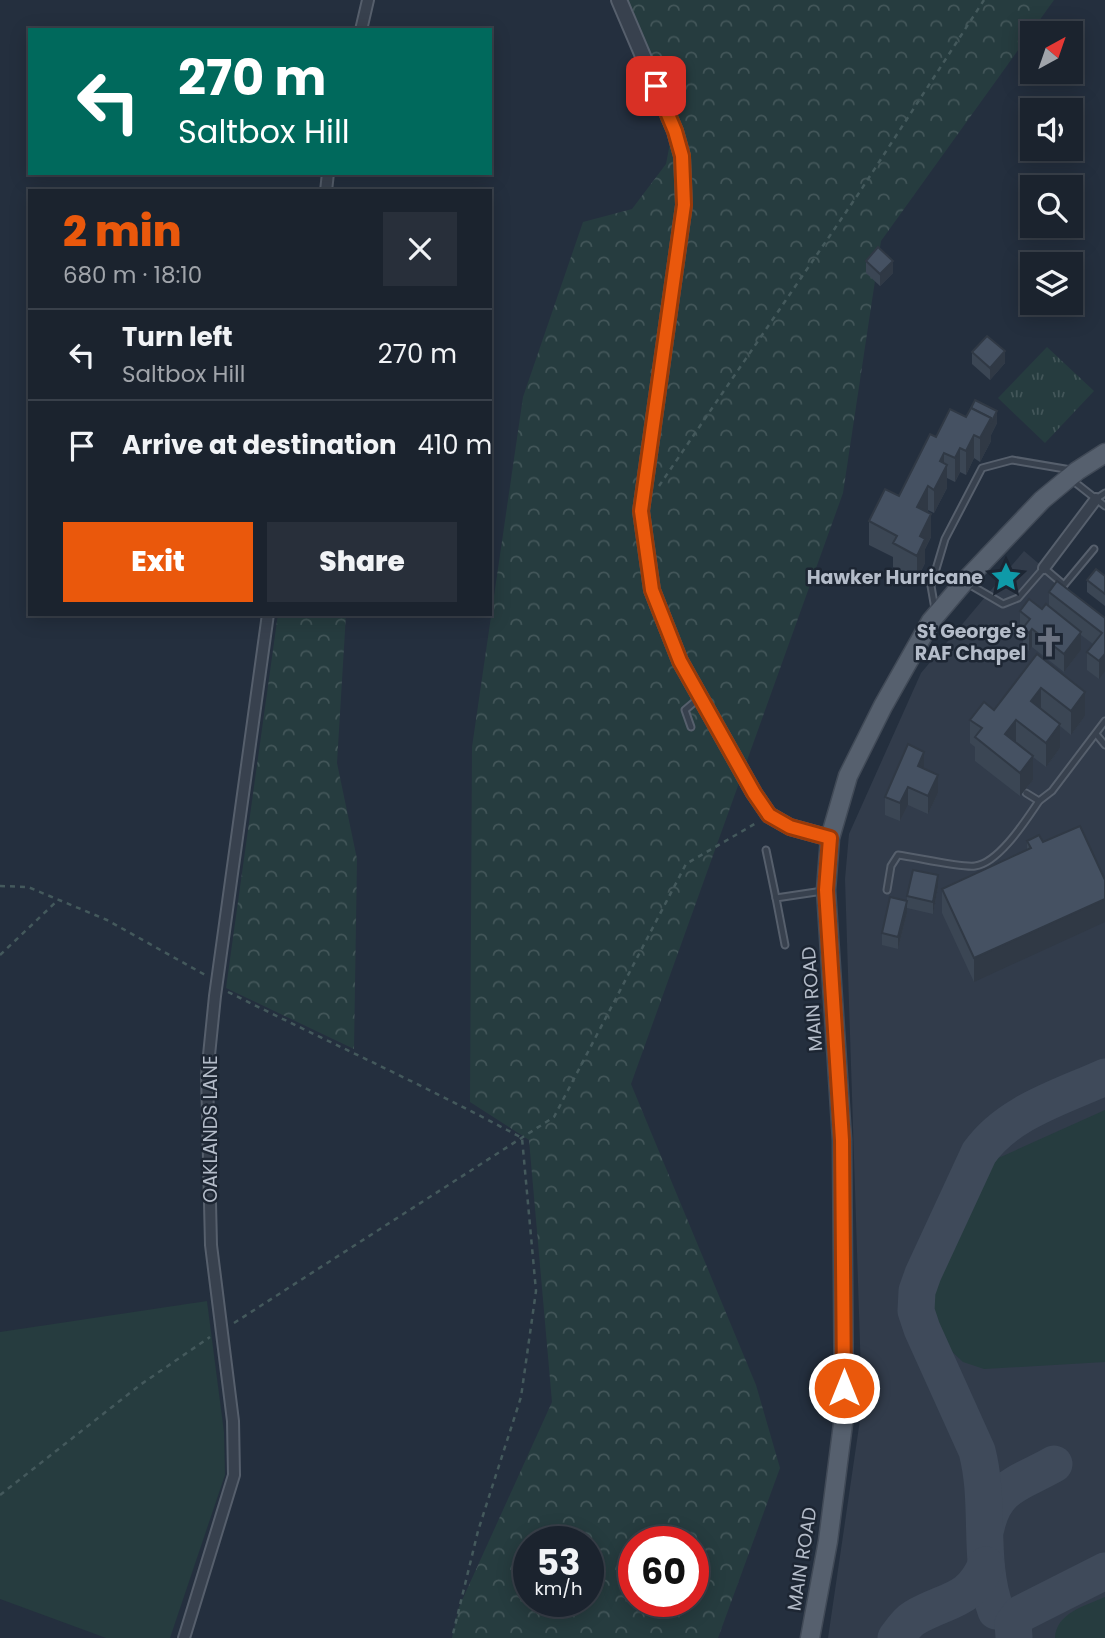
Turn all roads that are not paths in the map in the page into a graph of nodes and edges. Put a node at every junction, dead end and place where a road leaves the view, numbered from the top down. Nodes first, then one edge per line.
1 (368, 0) edge
2 (619, 0) edge
3 (361, 28) edge
4 (1105, 453) edge
5 (1073, 474) junction
6 (1102, 499) edge
7 (1094, 548) dead end
8 (1044, 568) junction
9 (965, 581) junction
10 (936, 615) junction
11 (268, 616) edge
12 (701, 698) junction
13 (1105, 721) edge
14 (691, 727) dead end
15 (1096, 734) junction
16 (1105, 745) edge
17 (1026, 793) dead end
18 (1039, 801) junction
19 (830, 838) junction
20 (766, 850) dead end
21 (826, 890) junction
22 (887, 890) dead end
23 (776, 898) junction
24 (785, 945) dead end
25 (184, 1638) edge
26 (810, 1638) edge

1 - 3 street
2 - 12 street
4 - 5 main road, MAIN ROAD
5 - 6 lane
5 - 9 main road, MAIN ROAD
5 - 10 lane
6 - 8 street
7 - 8 lane
8 - 9 lane
9 - 10 main road, MAIN ROAD
10 - 19 main road, MAIN ROAD
11 - 25 street, OAKLANDS LANE
12 - 14 lane
12 - 19 street
13 - 15 lane
15 - 16 lane
15 - 18 lane
17 - 18 lane
18 - 22 lane
19 - 21 main road, MAIN ROAD
20 - 23 lane
21 - 23 lane
21 - 26 main road, MAIN ROAD
23 - 24 lane

